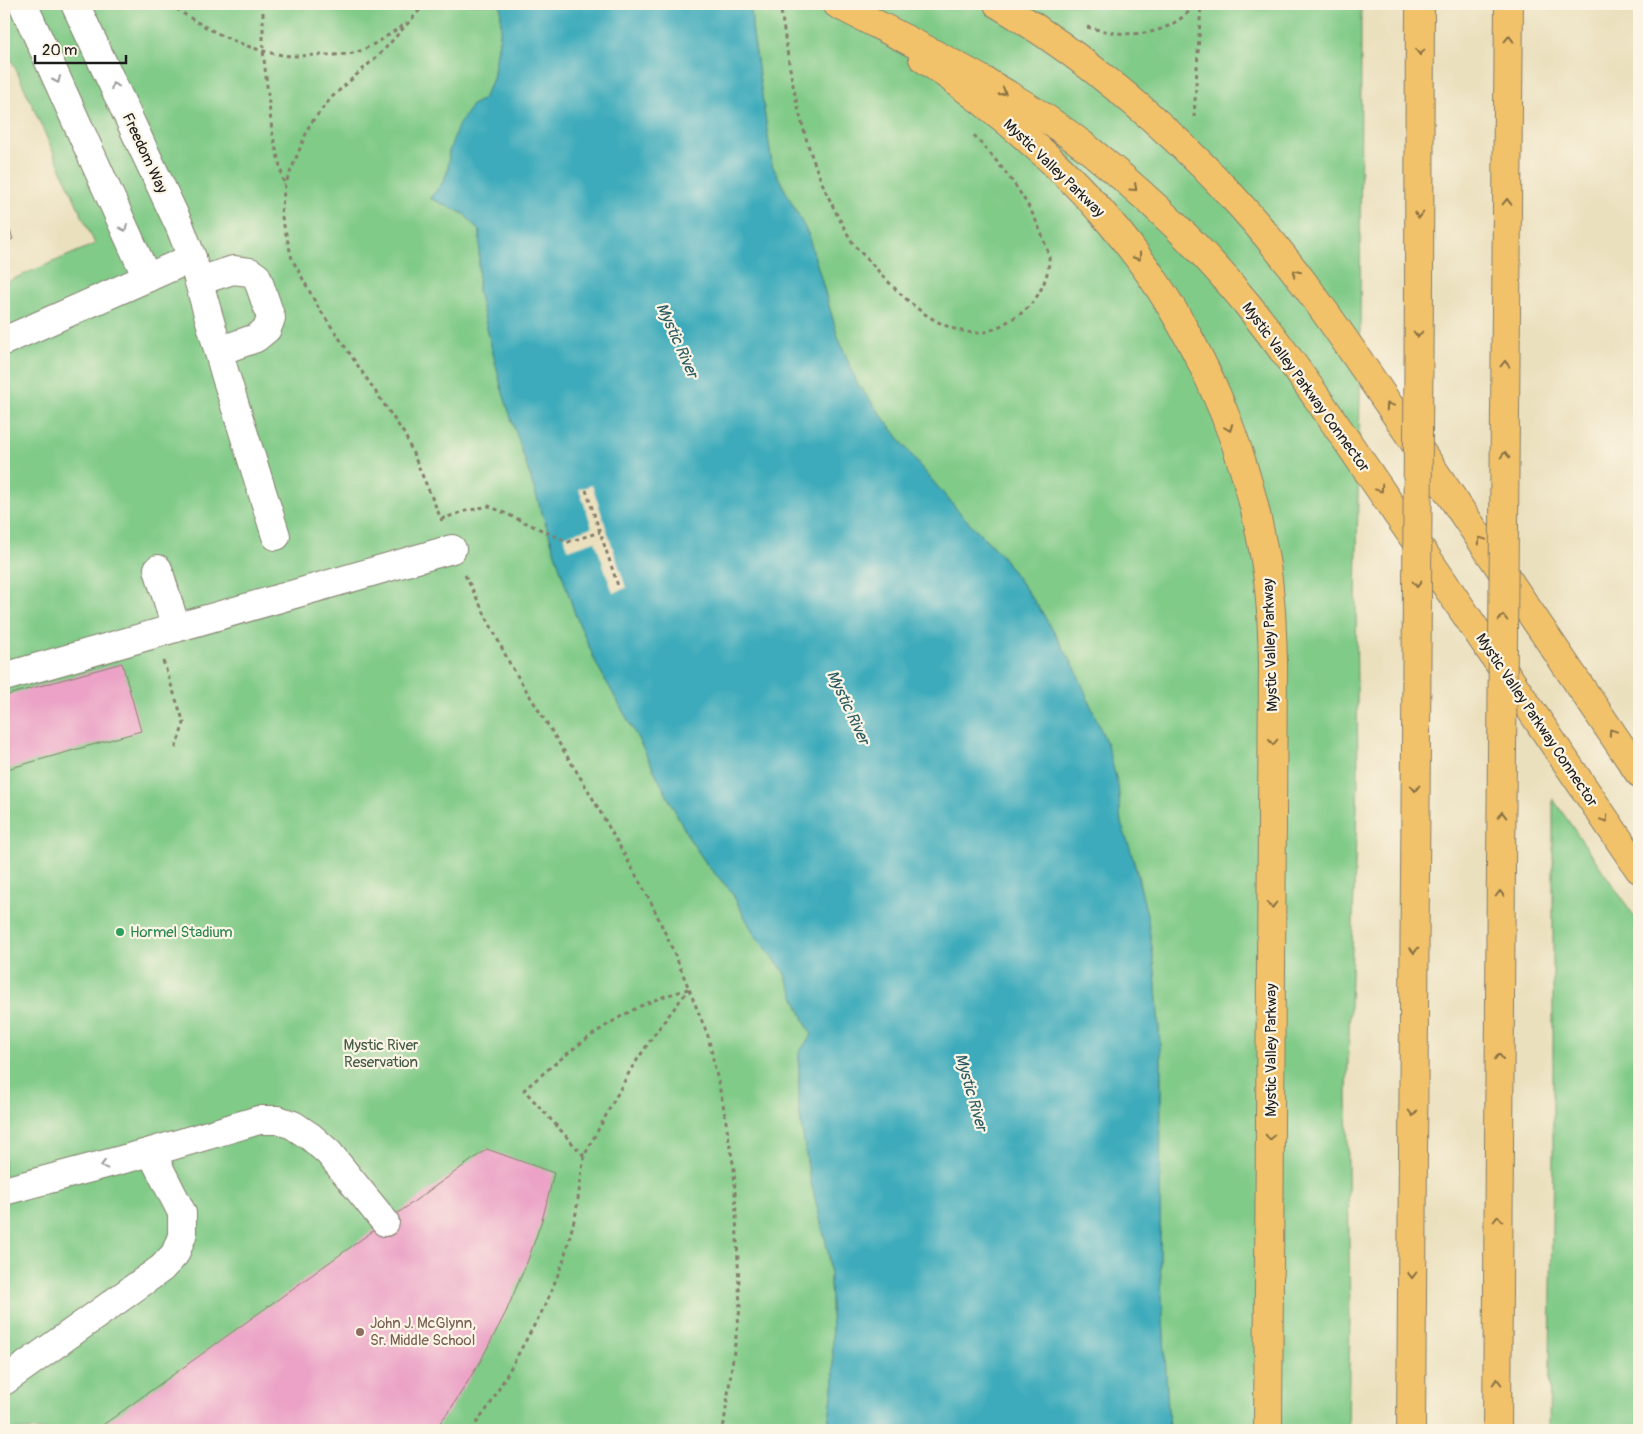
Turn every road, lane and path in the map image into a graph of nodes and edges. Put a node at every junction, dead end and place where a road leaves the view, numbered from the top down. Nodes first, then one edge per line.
1 (23, 4) edge
2 (76, 4) edge
3 (170, 4) edge
4 (263, 4) edge
5 (425, 4) edge
6 (780, 4) edge
7 (835, 4) edge
8 (998, 4) edge
9 (1196, 4) edge
10 (1202, 4) edge
11 (1420, 4) edge
12 (1509, 4) edge
13 (412, 18) junction
14 (1087, 26) dead end
15 (263, 50) junction
16 (967, 128) dead end
17 (1189, 152) junction
18 (285, 185) junction
19 (195, 269) junction
20 (147, 278) junction
21 (4, 341) edge
22 (219, 352) junction
23 (586, 490) dead end
24 (441, 519) junction
25 (600, 532) junction
26 (276, 536) dead end
27 (452, 549) junction
28 (158, 569) dead end
29 (618, 586) dead end
30 (165, 631) junction
31 (4, 677) edge
32 (175, 750) dead end
33 (1639, 772) edge
34 (1639, 869) edge
35 (689, 989) junction
36 (151, 1152) junction
37 (584, 1156) junction
38 (4, 1191) edge
39 (385, 1222) dead end
40 (4, 1381) edge
41 (471, 1430) edge
42 (723, 1430) edge
43 (1268, 1430) edge
44 (1410, 1430) edge
45 (1497, 1430) edge

1 -> 20 street
19 -> 2 street, Freedom Way
3 - 15 path
4 - 15 path
5 - 13 path
6 - 16 path
7 -> 34 main road, Mystic Valley Parkway Connector
7 -> 43 main road, Mystic Valley Parkway
8 - 17 main road
9 - 14 path
10 - 17 path
11 -> 44 main road, bridge
45 -> 12 main road, bridge
13 - 15 path
13 - 18 path
15 - 18 path
33 -> 17 main road
18 - 24 path
19 - 20 street
19 - 22 street, Freedom Way
19 - 22 street
20 - 21 street
22 - 26 street, Freedom Way
23 - 25 path
24 - 25 path
24 - 27 path
25 - 29 path
27 - 30 street
27 - 35 path
28 - 30 street
30 - 31 street
30 - 32 path
35 - 37 path
35 - 37 path
35 - 42 path
36 -> 38 street
36 - 39 street
36 - 40 street
37 - 41 path

